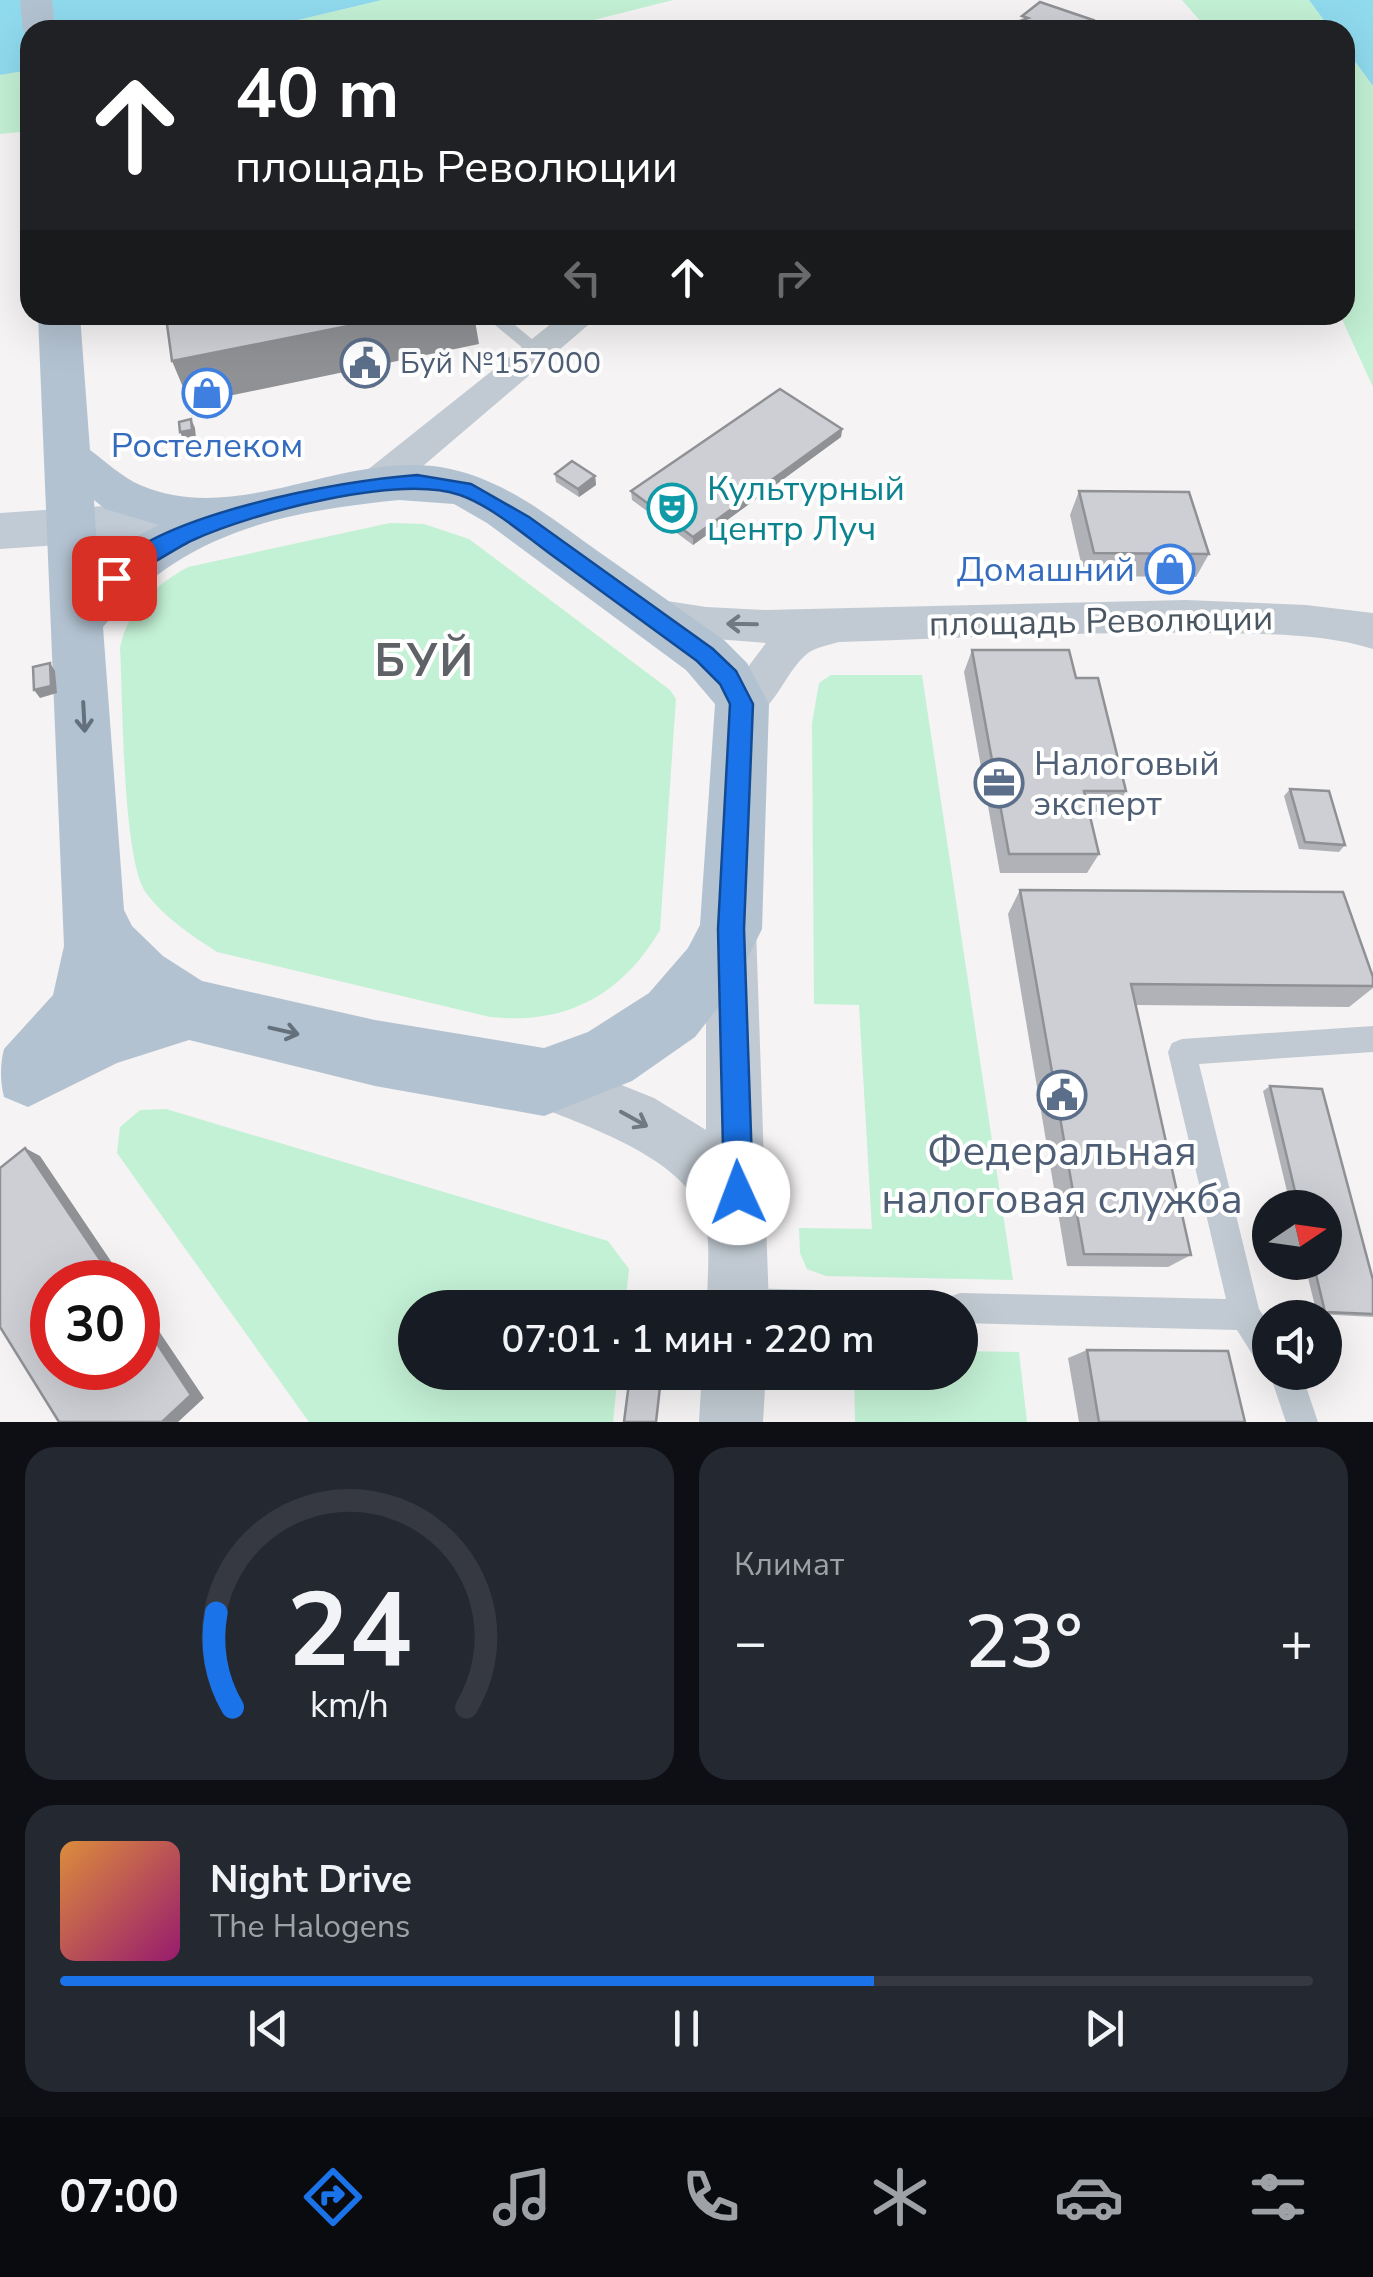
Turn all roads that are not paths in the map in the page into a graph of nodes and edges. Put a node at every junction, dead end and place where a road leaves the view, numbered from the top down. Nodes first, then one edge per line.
1 (60, 325) edge
2 (505, 325) edge
3 (570, 325) edge
4 (536, 350) junction
5 (445, 424) junction
6 (67, 458) junction
7 (375, 485) junction
8 (464, 489) junction
9 (230, 515) junction
10 (72, 526) junction
11 (0, 530) edge
12 (648, 614) junction
13 (80, 619) junction
14 (836, 625) junction
15 (1369, 629) edge
16 (742, 704) junction
17 (93, 914) junction
18 (731, 929) junction
19 (189, 1009) junction
20 (1373, 1039) edge
21 (544, 1082) junction
22 (14, 1084) edge
23 (740, 1231) junction
24 (738, 1290) edge
25 (978, 1308) edge
26 (1246, 1315) junction
27 (1252, 1325) edge
28 (733, 1390) edge
29 (1293, 1390) edge
30 (731, 1422) edge
31 (1302, 1422) edge

1 - 6 main road
2 - 4 lane
3 - 4 street, площадь Революции
4 - 5 street, площадь Революции
5 - 7 street, площадь Революции
5 - 8 street
6 - 9 main road, площадь Революции
6 - 10 main road
6 - 11 main road
7 - 8 main road, площадь Революции
7 - 9 main road, площадь Революции
8 - 12 main road, площадь Революции
9 - 10 main road, площадь Революции
9 - 13 main road, площадь Революции
10 - 11 main road, площадь Революции
10 - 13 main road
11 - 13 main road
14 -> 12 street, площадь Революции
12 - 16 main road, площадь Революции
13 -> 17 main road
14 - 15 street, площадь Революции
14 - 16 street, площадь Революции
16 - 18 main road
17 - 19 main road
17 - 22 main road
18 - 21 main road
18 - 23 street
19 -> 21 main road
19 - 22 main road
20 - 26 lane
21 -> 23 street
23 - 24 street
25 - 26 lane
26 - 27 lane
28 - 30 street
29 - 31 lane

